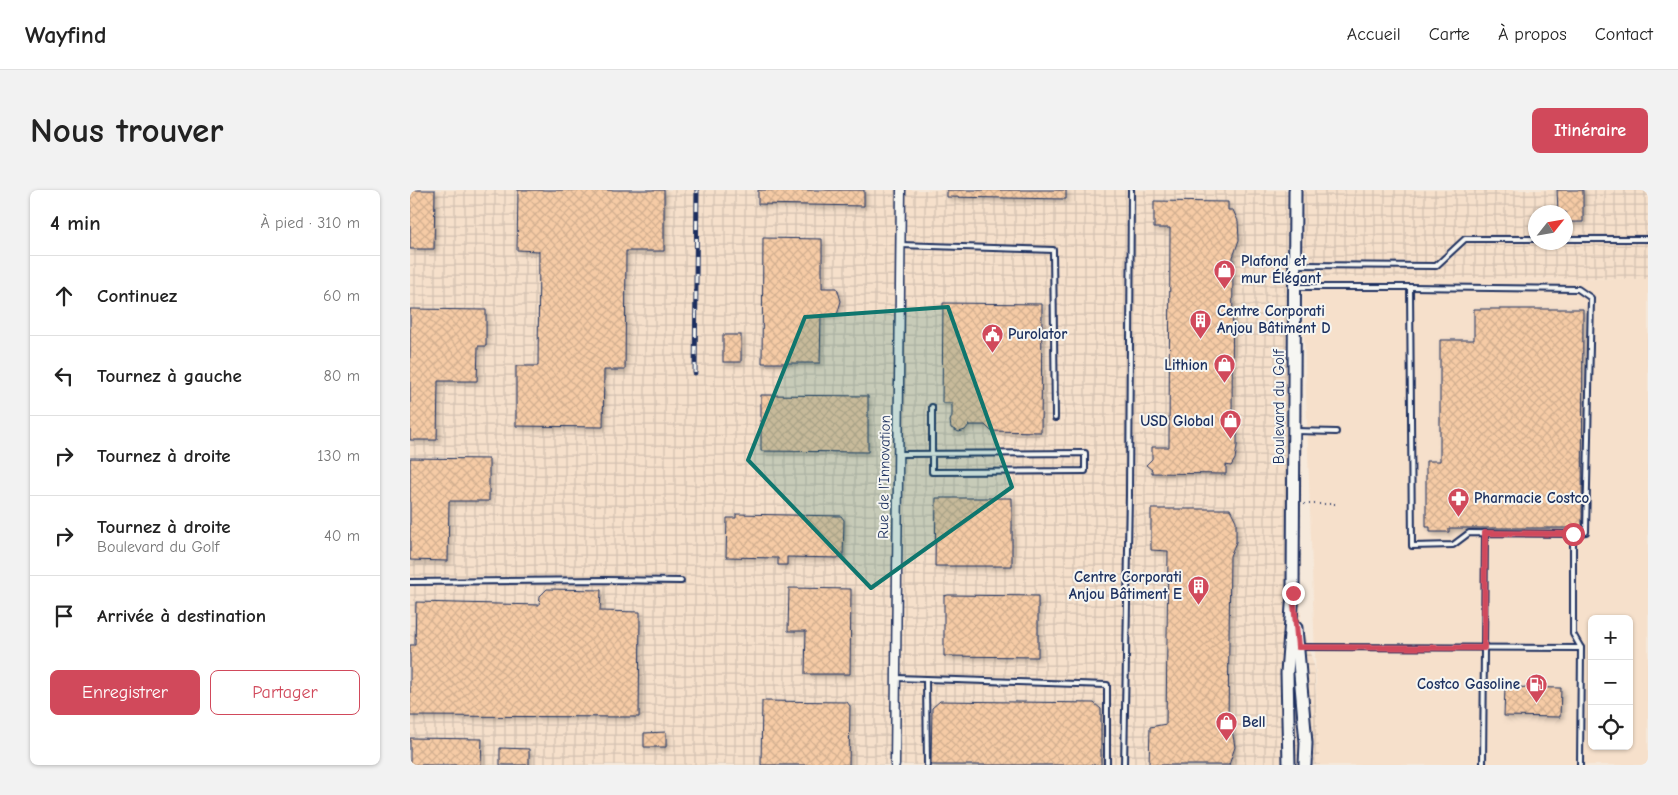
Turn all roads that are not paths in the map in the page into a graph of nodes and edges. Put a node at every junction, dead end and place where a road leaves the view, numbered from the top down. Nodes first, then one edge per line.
1 (901, 190) edge
2 (1131, 190) edge
3 (1295, 190) edge
4 (1528, 239) edge
5 (1573, 239) edge
6 (1648, 239) edge
7 (900, 245) junction
8 (1295, 265) junction
9 (1410, 287) junction
10 (1295, 288) junction
11 (932, 407) dead end
12 (1055, 418) dead end
13 (1294, 432) junction
14 (1336, 432) dead end
15 (898, 454) junction
16 (932, 454) junction
17 (1485, 533) junction
18 (1573, 534) junction
19 (681, 581) dead end
20 (410, 582) edge
21 (1293, 593) junction
22 (1298, 647) junction
23 (1484, 648) junction
24 (1581, 648) junction
25 (896, 678) junction
26 (926, 679) junction
27 (895, 765) edge
28 (927, 765) edge
29 (1106, 765) edge
30 (1124, 765) edge
31 (1290, 765) edge
32 (1305, 765) edge
33 (1483, 765) edge
34 (1580, 765) edge

1 - 7 street, Rue de l'Innovation
2 - 30 lane
3 - 8 street, Boulevard du Golf
4 - 8 lane
5 - 6 lane
7 - 12 lane
7 - 15 street, Rue de l'Innovation
8 - 10 street, Boulevard du Golf
9 - 10 lane
9 - 17 lane
9 - 18 lane
10 - 13 street, Boulevard du Golf
11 - 16 lane
13 - 14 lane
13 - 21 street, Boulevard du Golf
15 - 16 lane
15 - 25 street, Rue de l'Innovation
16 - 16 lane
17 - 18 lane
17 - 23 lane
18 - 24 lane
19 - 20 lane
21 - 22 street, Boulevard du Golf
21 - 31 street, Boulevard du Golf
22 - 23 lane
22 - 32 street, Boulevard du Golf
23 - 24 lane
23 - 33 lane
24 - 34 lane
25 - 26 lane
25 - 27 street, Rue de l'Innovation
26 - 28 lane
26 - 29 lane

